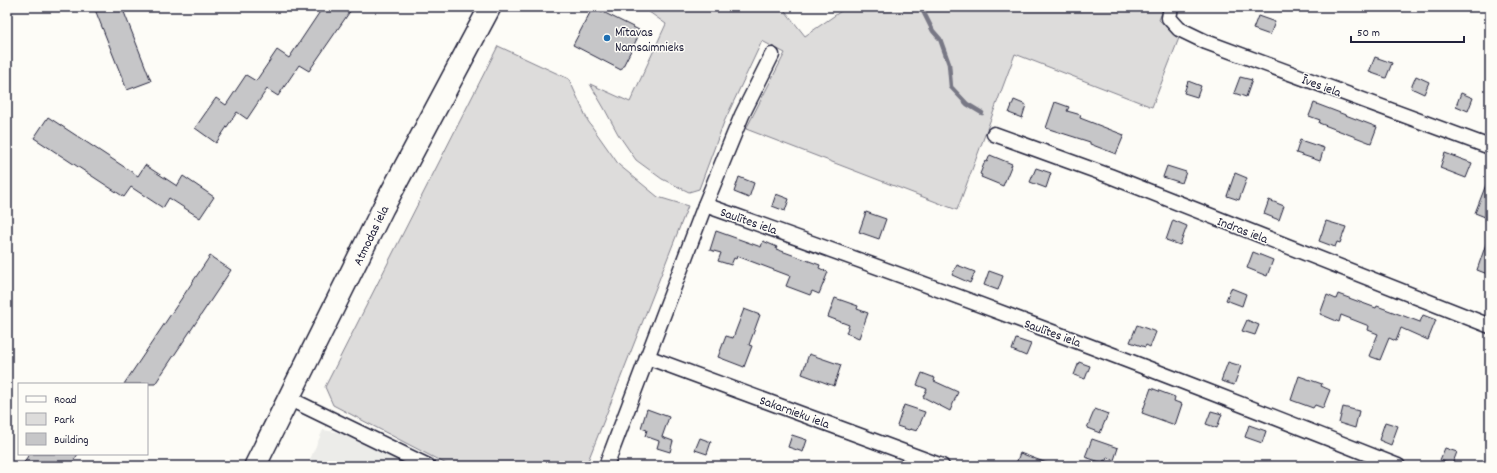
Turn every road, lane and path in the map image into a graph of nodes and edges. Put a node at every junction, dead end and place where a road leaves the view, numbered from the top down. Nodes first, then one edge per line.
1 (490, 7) edge
2 (1171, 7) edge
3 (772, 55) dead end
4 (994, 134) dead end
5 (1490, 147) edge
6 (705, 204) junction
7 (1490, 326) edge
8 (647, 357) junction
9 (288, 398) junction
10 (255, 466) edge
11 (428, 466) edge
12 (606, 466) edge
13 (942, 466) edge
14 (1398, 466) edge

1 - 9 main road, Atmodas iela
2 - 5 street, Īves iela
3 - 6 street
4 - 7 street, Indras iela
6 - 8 street
6 - 14 street, Saulītes iela
8 - 12 street
8 - 13 street, Sakarnieku iela
9 - 10 main road, Atmodas iela
9 - 11 street

